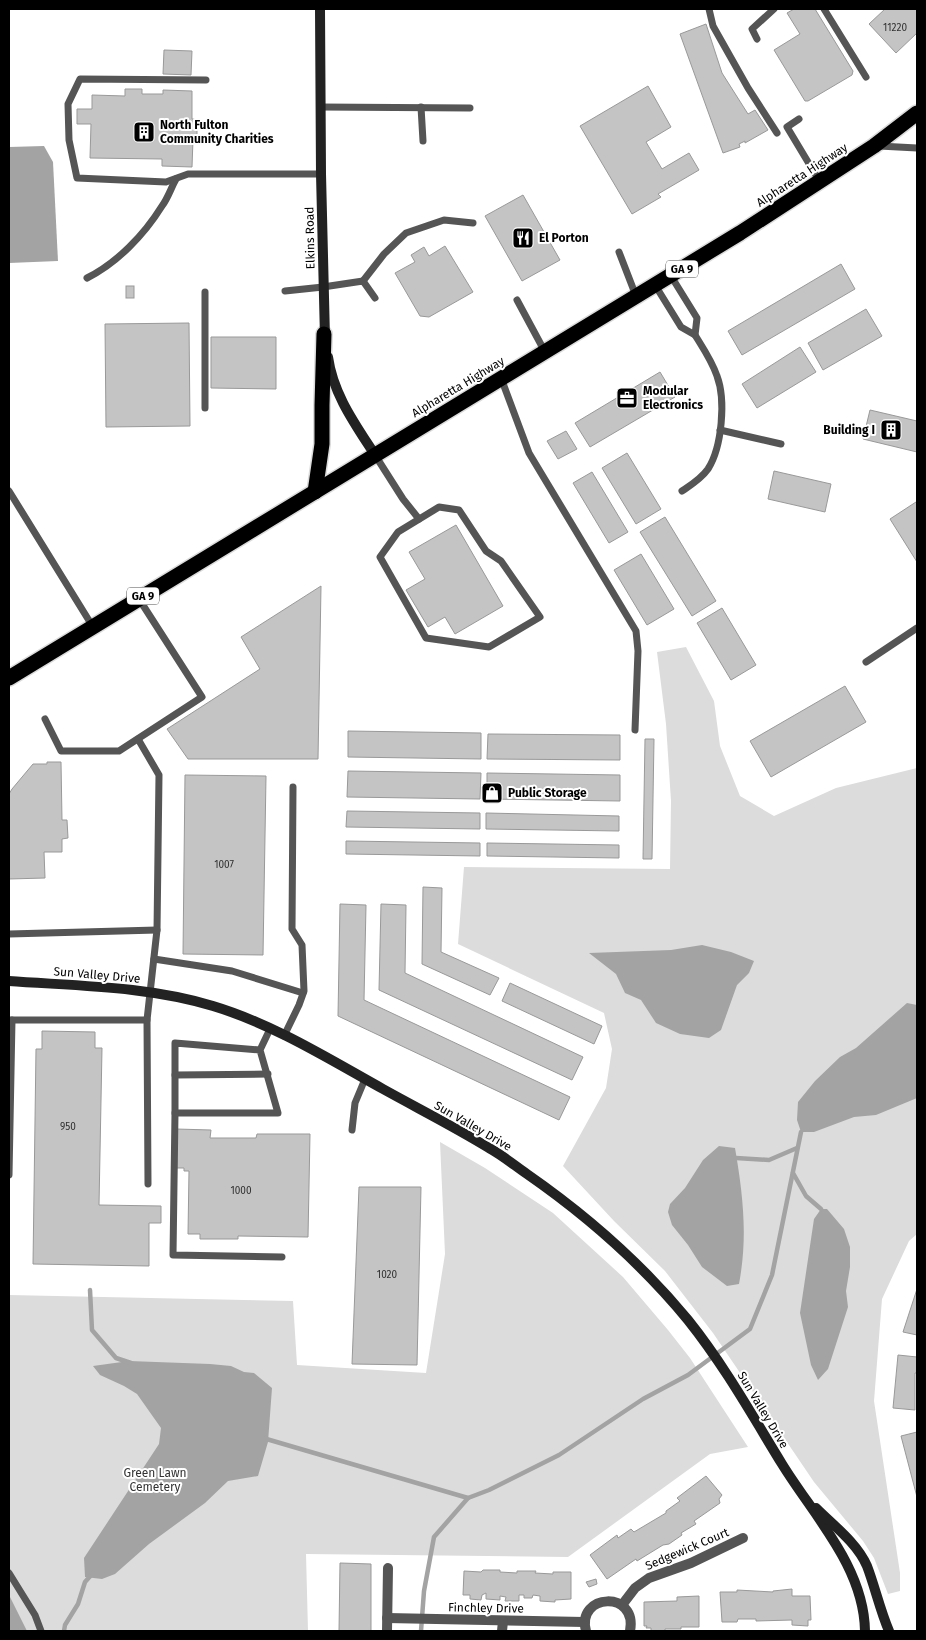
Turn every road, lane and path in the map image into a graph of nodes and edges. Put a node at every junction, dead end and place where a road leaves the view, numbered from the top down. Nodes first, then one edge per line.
1 (320, 9) edge
2 (709, 9) edge
3 (774, 9) edge
4 (824, 9) edge
5 (757, 39) dead end
6 (866, 77) dead end
7 (206, 80) dead end
8 (320, 107) junction
9 (421, 107) junction
10 (470, 108) dead end
11 (917, 113) edge
12 (799, 119) dead end
13 (777, 133) dead end
14 (423, 141) dead end
15 (874, 146) junction
16 (917, 148) edge
17 (321, 174) junction
18 (176, 178) junction
19 (820, 182) junction
20 (473, 223) dead end
21 (619, 252) dead end
22 (671, 276) junction
23 (87, 278) dead end
24 (363, 281) junction
25 (655, 285) junction
26 (324, 287) junction
27 (285, 291) dead end
28 (205, 292) dead end
29 (636, 297) junction
30 (375, 298) dead end
31 (517, 300) dead end
32 (324, 334) junction
33 (695, 335) junction
34 (545, 352) junction
35 (501, 378) junction
36 (205, 408) dead end
37 (720, 430) junction
38 (781, 444) dead end
39 (375, 455) junction
40 (682, 491) dead end
41 (9, 492) edge
42 (315, 492) junction
43 (419, 519) junction
44 (139, 599) junction
45 (94, 627) junction
46 (917, 628) edge
47 (866, 662) dead end
48 (9, 678) edge
49 (45, 719) dead end
50 (635, 730) dead end
51 (138, 739) junction
52 (293, 787) dead end
53 (157, 930) junction
54 (9, 934) edge
55 (154, 959) junction
56 (9, 981) edge
57 (151, 992) junction
58 (303, 994) junction
59 (10, 1020) edge
60 (147, 1020) junction
61 (270, 1029) junction
62 (284, 1036) junction
63 (260, 1050) junction
64 (268, 1074) junction
65 (175, 1075) junction
66 (365, 1079) junction
67 (175, 1113) junction
68 (352, 1130) dead end
69 (9, 1176) edge
70 (148, 1184) dead end
71 (282, 1257) dead end
72 (798, 1490) junction
73 (743, 1538) dead end
74 (388, 1568) dead end
75 (9, 1573) edge
76 (622, 1605) junction
77 (387, 1618) junction
78 (502, 1626) edge
79 (585, 1627) edge
80 (41, 1631) edge
81 (387, 1631) edge
82 (630, 1631) edge
83 (865, 1631) edge
84 (889, 1631) edge

1 - 8 street, Elkins Road
2 - 13 lane
3 - 5 lane
4 - 6 lane
7 - 18 lane
8 - 9 lane
8 - 17 street, Elkins Road
9 - 10 lane
9 - 14 lane
11 - 15 highway, Alpharetta Highway / GA 9
12 - 19 lane
15 - 16 lane
15 - 19 highway, Alpharetta Highway / GA 9
17 - 18 lane
17 - 26 street, Elkins Road
18 - 23 lane
19 - 22 highway, Alpharetta Highway / GA 9
20 - 24 lane
21 - 29 lane
22 - 25 highway, Alpharetta Highway / GA 9
22 - 33 lane
24 - 26 lane
24 - 30 lane
25 - 29 highway, Alpharetta Highway / GA 9
25 - 33 lane
26 - 27 lane
26 - 32 street, Elkins Road
28 - 36 lane
29 - 34 highway, Alpharetta Highway / GA 9
31 - 34 lane
32 - 39 street, Elkins Road
32 - 42 highway
33 - 37 lane
34 - 35 highway, Alpharetta Highway / GA 9
35 - 39 highway, Alpharetta Highway / GA 9
35 - 50 lane
37 - 38 lane
37 - 40 lane
39 - 42 highway, Alpharetta Highway / GA 9
39 - 43 lane
41 - 45 lane
42 - 44 highway, Alpharetta Highway / GA 9
43 - 43 lane
44 - 45 highway, Alpharetta Highway / GA 9
44 - 51 lane
45 - 48 highway, Alpharetta Highway / GA 9
46 - 47 lane
49 - 51 lane
51 - 53 lane
52 - 58 lane
53 - 54 lane
53 - 55 lane
55 - 57 lane
55 - 58 lane
56 - 57 street, Sun Valley Drive
57 - 60 lane
57 - 61 street, Sun Valley Drive
58 - 62 lane
59 - 60 lane
59 - 69 lane
60 - 70 lane
61 - 62 street, Sun Valley Drive
61 - 63 lane
62 - 66 street, Sun Valley Drive
63 - 64 lane
63 - 65 lane
64 - 65 lane
64 - 67 lane
65 - 67 lane
66 - 68 lane
66 - 72 street, Sun Valley Drive
67 - 71 lane
72 - 83 street, Sun Valley Drive
72 - 84 street, Sun Valley Drive
73 - 76 street, Sedgewick Court
74 - 77 street
75 - 80 lane
76 - 79 street, Finchley Drive
76 - 82 street
77 - 78 street, Finchley Drive
77 - 81 street
78 - 79 street, Finchley Drive

